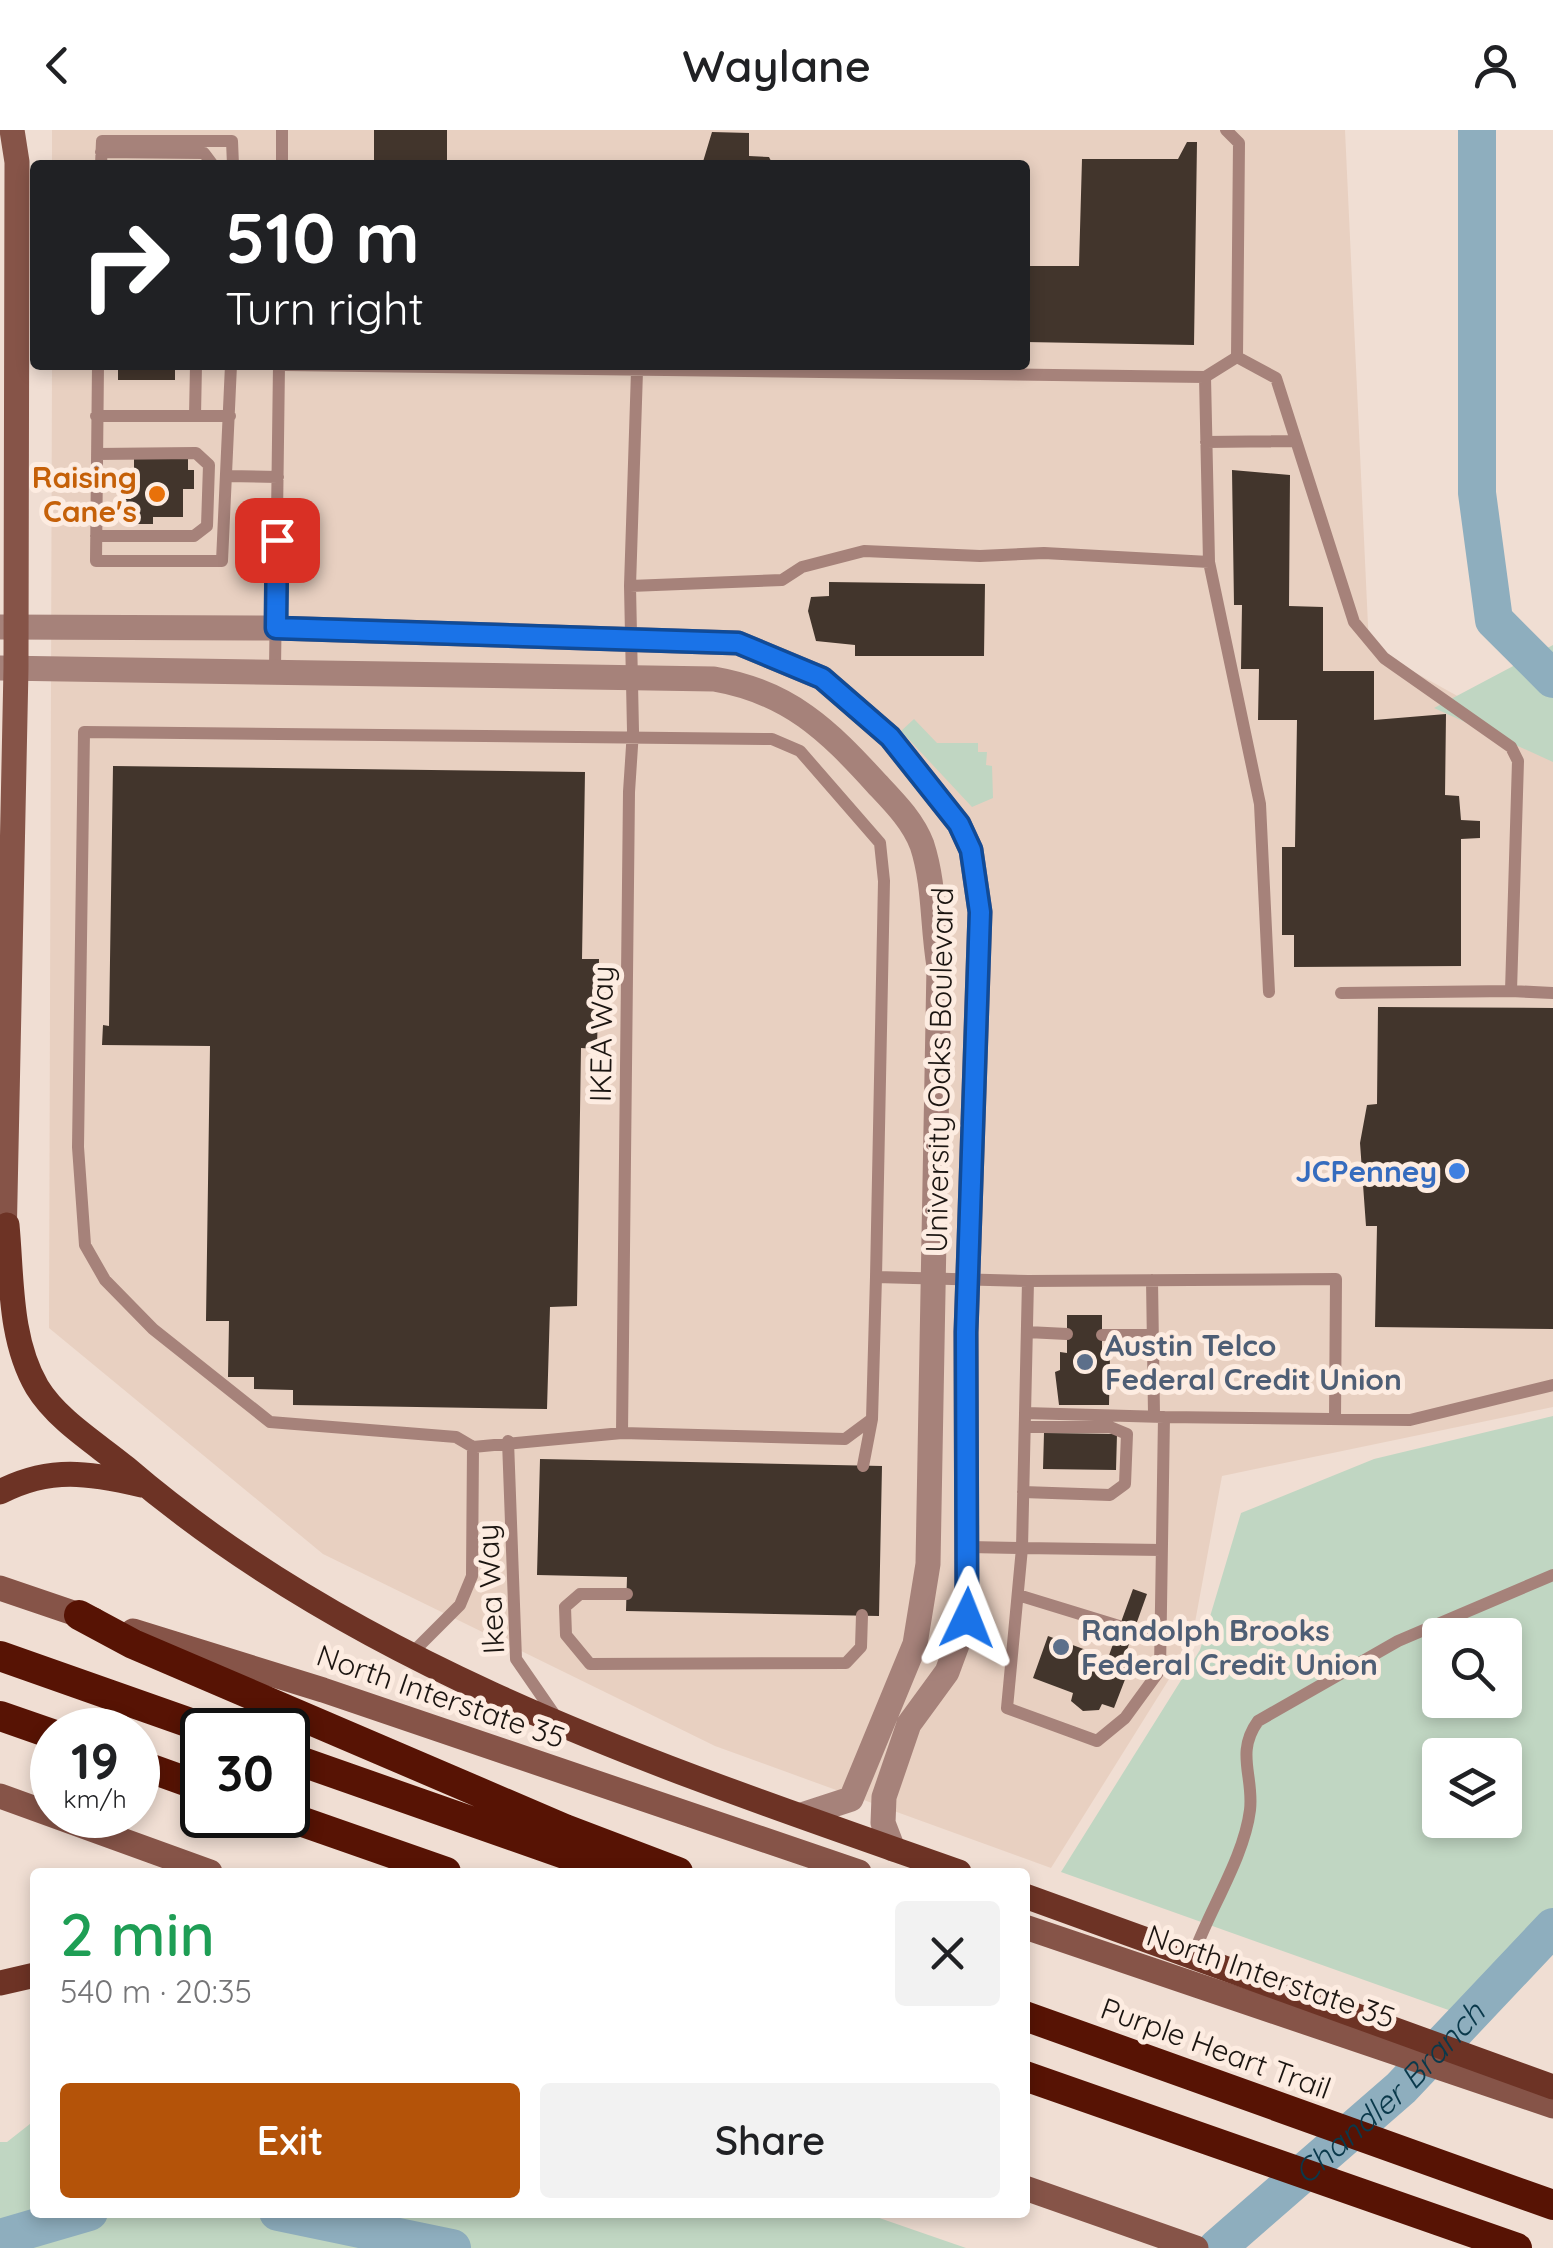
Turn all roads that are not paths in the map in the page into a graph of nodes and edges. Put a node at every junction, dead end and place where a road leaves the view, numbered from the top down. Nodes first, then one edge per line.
1 (12, 130) edge
2 (282, 130) edge
3 (1226, 130) edge
4 (101, 158) edge
5 (210, 160) edge
6 (232, 160) edge
7 (282, 160) edge
8 (1237, 357) junction
9 (98, 370) edge
10 (196, 370) edge
11 (231, 370) edge
12 (282, 370) edge
13 (578, 370) edge
14 (637, 371) junction
15 (1204, 377) junction
16 (96, 416) junction
17 (196, 416) junction
18 (230, 416) junction
19 (1296, 441) junction
20 (1206, 442) junction
21 (97, 454) junction
22 (226, 476) junction
23 (278, 477) junction
24 (96, 536) junction
25 (1209, 562) junction
26 (630, 586) junction
27 (8, 626) edge
28 (276, 628) junction
29 (630, 636) junction
30 (8, 668) edge
31 (275, 669) junction
32 (630, 676) junction
33 (633, 735) junction
34 (1511, 991) junction
35 (1270, 992) dead end
36 (1340, 993) dead end
37 (1553, 994) edge
38 (7, 1225) junction
39 (0, 1270) edge
40 (933, 1276) junction
41 (876, 1277) junction
42 (968, 1278) junction
43 (1152, 1280) junction
44 (1028, 1281) junction
45 (1026, 1332) junction
46 (1067, 1334) dead end
47 (1102, 1335) dead end
48 (1151, 1336) junction
49 (1553, 1385) edge
50 (1159, 1416) junction
51 (1335, 1419) junction
52 (872, 1420) junction
53 (1025, 1420) junction
54 (622, 1433) junction
55 (508, 1441) junction
56 (473, 1448) junction
57 (863, 1466) dead end
58 (147, 1486) junction
59 (0, 1492) edge
60 (1023, 1492) junction
61 (969, 1547) junction
62 (1022, 1548) junction
63 (1162, 1550) junction
64 (1553, 1575) edge
65 (0, 1588) edge
66 (627, 1594) dead end
67 (1018, 1596) junction
68 (78, 1615) junction
69 (862, 1615) dead end
70 (1119, 1626) dead end
71 (1134, 1631) dead end
72 (1160, 1634) junction
73 (0, 1656) edge
74 (409, 1656) junction
75 (0, 1716) edge
76 (180, 1719) edge
77 (558, 1720) junction
78 (30, 1726) edge
79 (310, 1765) edge
80 (0, 1796) edge
81 (802, 1815) junction
82 (310, 1824) edge
83 (893, 1850) junction
84 (199, 1868) edge
85 (435, 1868) edge
86 (605, 1868) edge
87 (667, 1868) edge
88 (846, 1868) edge
89 (946, 1868) edge
90 (1030, 1898) edge
91 (1030, 1928) edge
92 (1194, 1956) junction
93 (0, 1965) edge
94 (30, 1971) edge
95 (30, 1974) edge
96 (0, 1983) edge
97 (1030, 2018) edge
98 (1405, 2046) junction
99 (1030, 2078) edge
100 (1536, 2087) edge
101 (1553, 2106) edge
102 (1030, 2190) edge
103 (1553, 2205) edge
104 (1406, 2211) junction
105 (1196, 2248) edge
106 (1472, 2248) edge
107 (1517, 2248) edge

1 - 27 main road
2 - 7 lane
3 - 8 lane
4 - 5 lane
4 - 6 lane
8 - 15 lane
8 - 19 lane
9 - 16 lane
10 - 17 lane
11 - 18 lane
12 - 23 lane
13 - 14 lane
14 - 15 lane
14 - 26 lane, IKEA Way
15 - 20 lane
16 - 17 lane
16 - 21 lane
17 - 18 lane
18 - 22 lane
19 - 20 lane
19 - 34 lane
20 - 25 lane
21 - 24 lane
21 - 24 lane
22 - 23 lane
22 - 24 lane
23 - 28 lane
25 - 26 lane
25 - 35 lane
26 - 29 lane, IKEA Way
27 - 28 street, University Oaks Boulevard
27 - 30 main road
28 - 29 street, University Oaks Boulevard
28 - 31 lane
29 - 32 lane, IKEA Way
29 - 42 street, University Oaks Boulevard
30 - 31 street, University Oaks Boulevard
30 - 38 main road
31 - 32 street, University Oaks Boulevard
32 - 33 lane, IKEA Way
32 - 40 street, University Oaks Boulevard
33 - 41 lane
33 - 54 lane, IKEA Way
33 - 56 lane
34 - 36 lane
34 - 37 lane
38 - 39 main road
38 - 58 main road
40 - 41 lane
40 - 42 lane
40 - 81 street, University Oaks Boulevard
41 - 52 lane
42 - 44 lane
42 - 61 street, University Oaks Boulevard
43 - 44 lane
43 - 48 lane
43 - 51 lane
44 - 45 lane
45 - 46 lane
45 - 53 lane
47 - 48 lane
48 - 50 lane
49 - 51 lane
50 - 51 lane
50 - 53 lane
50 - 63 lane
52 - 54 lane
52 - 57 lane
53 - 60 lane
53 - 60 lane
54 - 55 lane
55 - 56 lane
55 - 77 lane, Ikea Way
56 - 74 lane
58 - 59 main road
58 - 74 main road
60 - 62 lane
61 - 62 lane
61 - 83 street, University Oaks Boulevard
62 - 63 lane
62 - 67 lane
63 - 72 lane
64 - 92 lane
65 - 68 main road, North Interstate 35
66 - 69 lane
67 - 70 lane
67 - 72 lane
68 - 87 highway
68 - 88 main road, North Interstate 35
71 - 72 lane
73 - 76 highway
74 - 77 main road
75 - 78 highway
77 - 81 main road
79 - 86 highway
80 - 84 main road
81 - 83 main road
82 - 85 highway
83 - 89 main road
90 - 92 main road
91 - 98 main road, North Interstate 35
92 - 98 main road
93 - 94 main road
95 - 96 main road
97 - 103 highway, Purple Heart Trail
98 - 100 main road
99 - 104 highway
100 - 101 main road
102 - 105 main road
104 - 106 highway
104 - 107 highway

